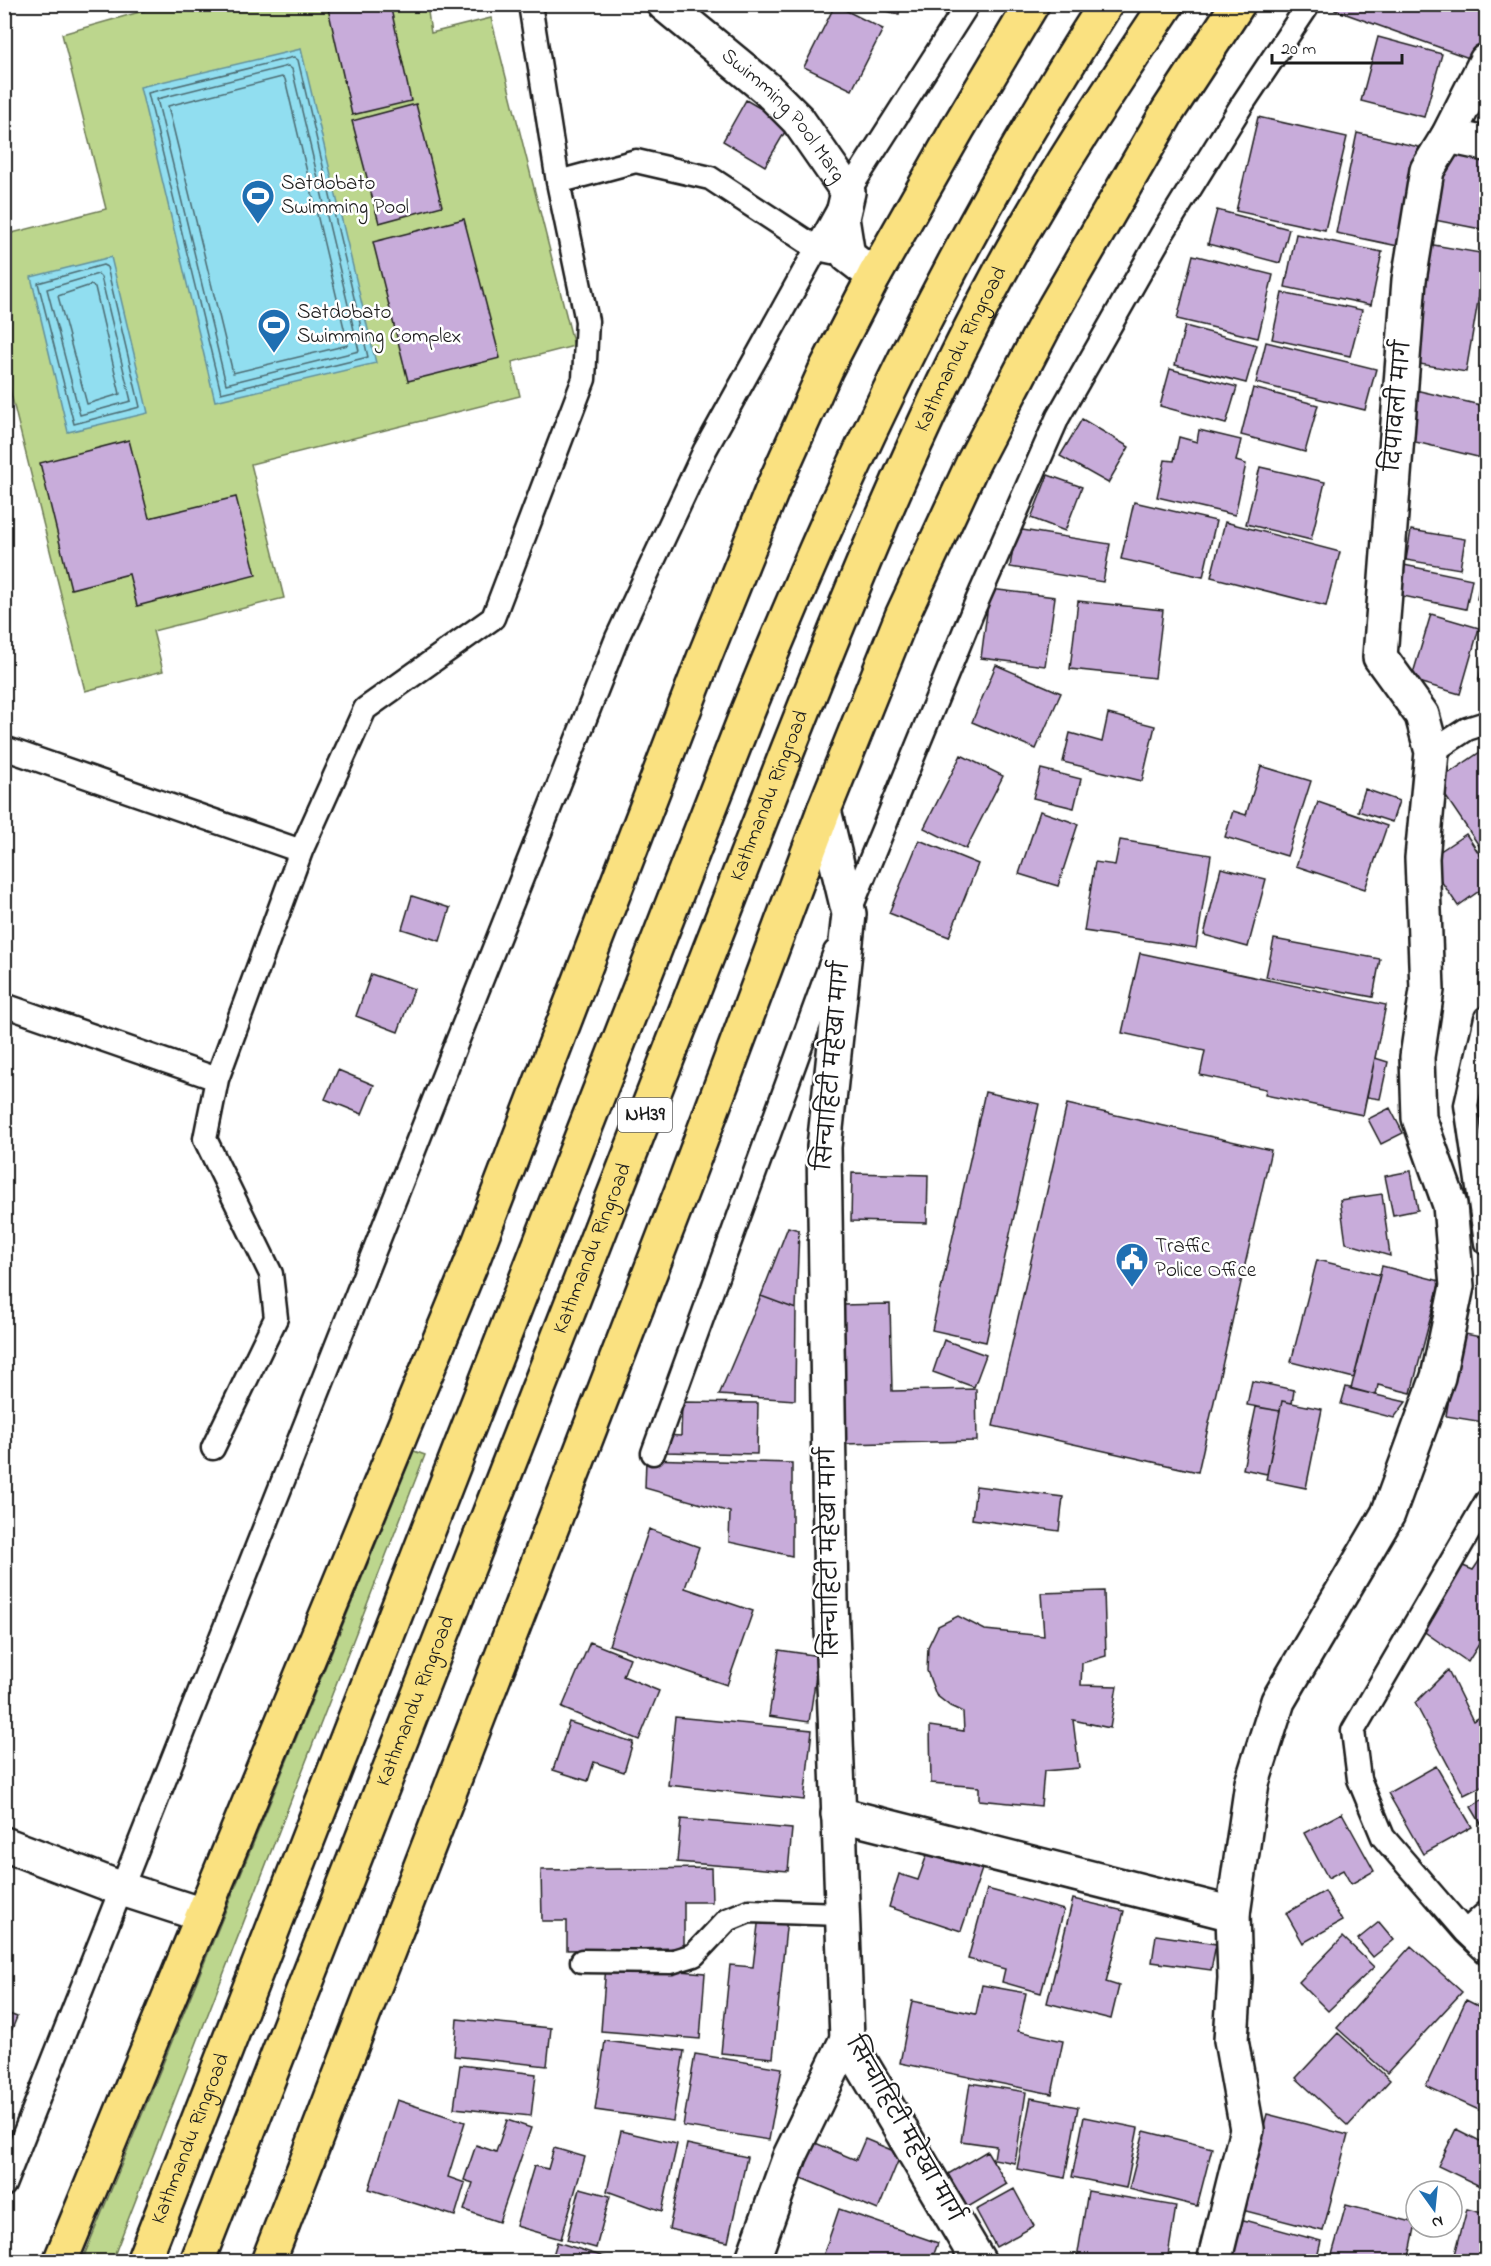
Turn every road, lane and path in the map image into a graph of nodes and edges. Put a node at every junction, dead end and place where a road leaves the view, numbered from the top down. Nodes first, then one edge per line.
1 (530, 4) edge
2 (664, 4) edge
3 (968, 4) edge
4 (1032, 4) edge
5 (1106, 4) edge
6 (1167, 4) edge
7 (1238, 4) edge
8 (1309, 4) edge
9 (1486, 61) edge
10 (1448, 136) junction
11 (1486, 144) edge
12 (558, 182) junction
13 (848, 192) junction
14 (833, 253) junction
15 (874, 276) junction
16 (1486, 723) edge
17 (4, 748) edge
18 (1432, 752) junction
19 (824, 810) junction
20 (301, 851) junction
21 (849, 914) junction
22 (4, 1005) edge
23 (1486, 1018) edge
24 (217, 1079) junction
25 (1486, 1243) edge
26 (213, 1448) dead end
27 (653, 1453) dead end
28 (1486, 1502) edge
29 (838, 1814) junction
30 (4, 1844) edge
31 (122, 1889) junction
32 (1486, 1913) edge
33 (842, 1914) junction
34 (1233, 1914) junction
35 (203, 1915) junction
36 (1465, 1932) junction
37 (1486, 1952) edge
38 (582, 1961) dead end
39 (846, 2039) junction
40 (4, 2185) edge
41 (60, 2262) edge
42 (143, 2262) edge
43 (197, 2262) edge
44 (268, 2262) edge
45 (752, 2262) edge
46 (979, 2262) edge
47 (1214, 2262) edge

1 - 12 lane
2 - 13 street, Swimming Pool Marg
3 - 13 lane
4 - 15 main road
5 - 42 main road, Kathmandu Ringroad / NH39
6 - 43 main road, Kathmandu Ringroad / NH39
7 - 19 main road
8 - 21 lane
9 - 10 street, दिपावली मार्ग
10 - 11 street
10 - 18 street, दिपावली मार्ग
12 - 14 lane
12 - 20 lane
13 - 14 street, Swimming Pool Marg
14 - 15 street
14 - 31 lane
15 - 35 main road
16 - 18 lane
17 - 20 lane
18 - 34 street
19 - 21 street, सिन्चाहिटी महेखा मार्ग
19 - 44 main road
20 - 24 lane
21 - 27 lane
21 - 29 street, सिन्चाहिटी महेखा मार्ग
22 - 24 lane
23 - 25 lane
24 - 26 lane
28 - 36 lane
29 - 33 street, सिन्चाहिटी महेखा मार्ग
29 - 34 street
30 - 31 street
31 - 35 street
31 - 40 lane
32 - 36 lane
33 - 38 lane
33 - 39 street, सिन्चाहिटी महेखा मार्ग
34 - 47 street
35 - 41 main road
36 - 37 lane
39 - 45 street
39 - 46 street, सिन्चाहिटी महेखा मार्ग

